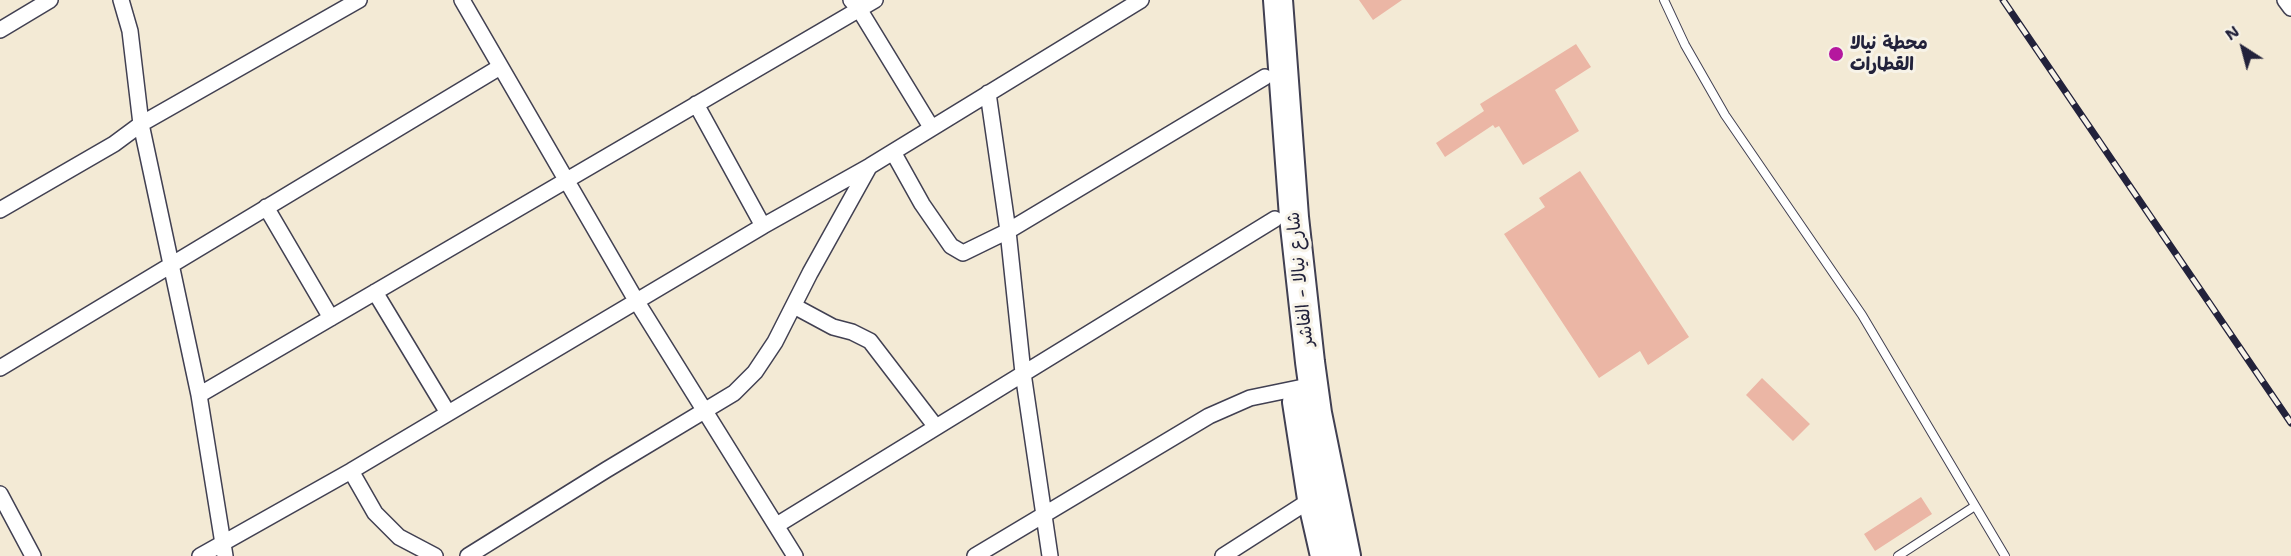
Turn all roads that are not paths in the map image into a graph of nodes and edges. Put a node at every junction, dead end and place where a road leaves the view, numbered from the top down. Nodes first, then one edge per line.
1 (50, 0) edge
2 (122, 0) edge
3 (359, 0) edge
4 (462, 0) edge
5 (875, 0) edge
6 (1260, 0) edge
7 (1278, 0) edge
8 (1664, 0) edge
9 (2285, 0) edge
10 (1136, 1) edge
11 (30, 5) edge
12 (855, 5) edge
13 (2291, 8) edge
14 (0, 30) edge
15 (500, 68) junction
16 (1265, 77) junction
17 (988, 93) junction
18 (696, 104) junction
19 (141, 124) junction
20 (931, 128) junction
21 (893, 152) junction
22 (870, 166) junction
23 (565, 180) junction
24 (266, 207) junction
25 (0, 210) edge
26 (1275, 219) junction
27 (763, 226) junction
28 (1008, 231) junction
29 (170, 264) junction
30 (375, 292) junction
31 (637, 302) junction
32 (794, 306) junction
33 (332, 318) junction
34 (0, 368) edge
35 (1023, 373) junction
36 (1304, 386) junction
37 (199, 395) junction
38 (705, 410) junction
39 (448, 413) junction
40 (936, 427) junction
41 (351, 471) junction
42 (0, 494) edge
43 (1312, 499) junction
44 (1976, 506) junction
45 (1044, 513) junction
46 (5, 514) edge
47 (777, 525) junction
48 (224, 549) edge
49 (33, 556) edge
50 (200, 556) edge
51 (435, 556) edge
52 (468, 556) edge
53 (795, 556) edge
54 (975, 556) edge
55 (1050, 556) edge
56 (1223, 556) edge
57 (1325, 556) edge
58 (1346, 556) edge
59 (1898, 556) edge
60 (2005, 556) edge

1 - 11 street
2 - 19 street
3 - 19 street
4 - 15 street
5 - 12 street
6 - 16 highway, شارع نيالا - الفاشر
7 - 36 highway, شارع نيالا - الفاشر
8 - 44 lane
9 - 13 street
10 - 17 street
11 - 14 street
12 - 18 street
12 - 20 street
15 - 23 street
15 - 24 street
16 - 26 highway, شارع نيالا - الفاشر
16 - 28 street
17 - 20 street
17 - 28 street
18 - 23 street
18 - 27 street
19 - 25 street
19 - 29 street
20 - 21 street
21 - 22 street
21 - 28 street
22 - 27 street
22 - 32 street
23 - 30 street
23 - 31 street
24 - 29 street
24 - 33 street
26 - 35 street
26 - 36 highway, شارع نيالا - الفاشر
27 - 31 street
28 - 35 street
29 - 34 street
29 - 37 street
30 - 33 street
30 - 39 street
31 - 38 street
31 - 39 street
32 - 38 street
32 - 40 street
33 - 37 street
35 - 40 street
35 - 45 street
36 - 43 highway, شارع نيالا - الفاشر
36 - 45 street
36 - 58 highway, شارع نيالا - الفاشر
37 - 48 street
38 - 47 street
38 - 52 street
39 - 41 street
40 - 47 street
41 - 48 street
41 - 51 street
42 - 46 street
43 - 56 street
43 - 57 highway, شارع نيالا - الفاشر
44 - 59 lane
44 - 60 lane
45 - 54 street
45 - 55 street
46 - 49 street
47 - 53 street
48 - 50 street

